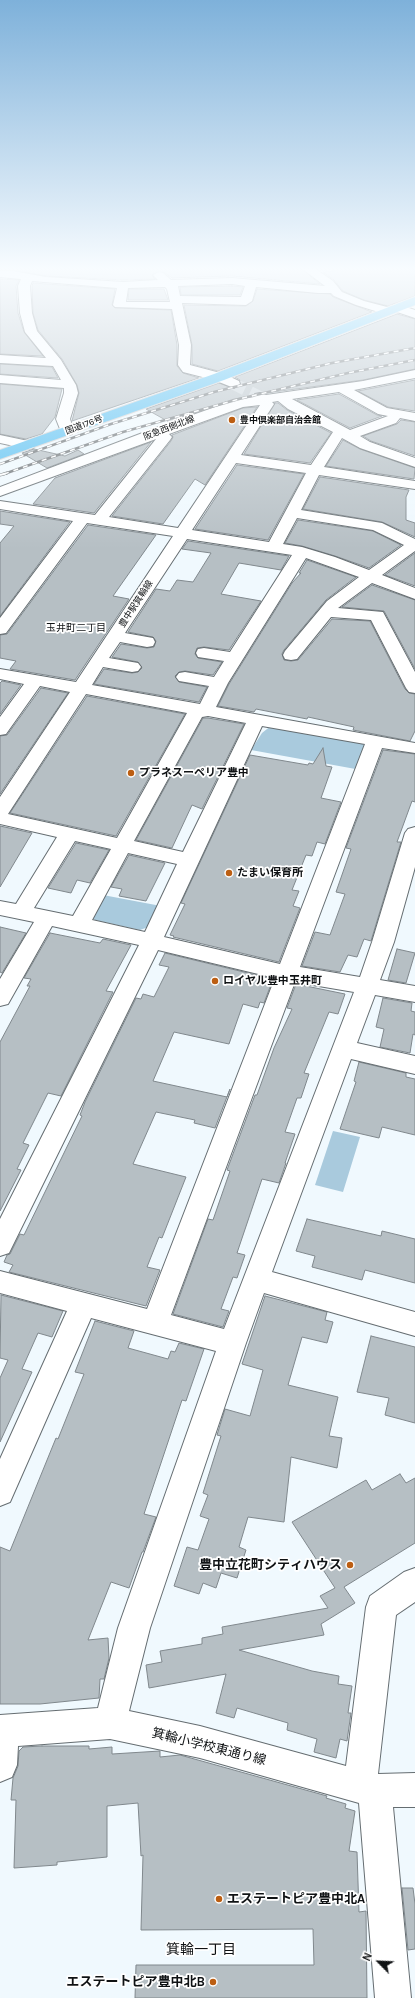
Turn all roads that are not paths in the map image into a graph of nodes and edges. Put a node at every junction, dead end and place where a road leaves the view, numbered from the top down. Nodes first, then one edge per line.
1 (57, 363) edge
2 (184, 363) edge
3 (255, 363) edge
4 (415, 374) edge
5 (219, 377) junction
6 (0, 379) edge
7 (234, 384) tunnel mouth
8 (70, 385) junction
9 (340, 388) junction
10 (279, 396) junction
11 (261, 398) junction
12 (396, 414) junction
13 (415, 417) edge
14 (67, 431) junction
15 (158, 432) junction
16 (344, 433) junction
17 (0, 439) edge
18 (28, 445) junction
19 (0, 455) edge
20 (232, 458) junction
21 (411, 458) edge
22 (315, 470) junction
23 (415, 485) edge
24 (0, 492) edge
25 (0, 505) edge
26 (292, 513) junction
27 (83, 518) junction
28 (99, 520) junction
29 (181, 534) junction
30 (415, 545) edge
31 (273, 548) junction
32 (302, 552) junction
33 (372, 577) junction
34 (415, 594) edge
35 (327, 612) junction
36 (0, 629) edge
37 (115, 636) junction
38 (147, 642) dead end
39 (204, 653) dead end
40 (291, 655) dead end
41 (234, 658) junction
42 (98, 661) junction
43 (132, 668) dead end
44 (0, 674) edge
45 (185, 676) dead end
46 (35, 681) junction
47 (219, 683) junction
48 (415, 688) edge
49 (81, 689) junction
50 (201, 711) junction
51 (256, 721) junction
52 (0, 730) edge
53 (375, 741) junction
54 (415, 748) edge
55 (0, 812) edge
56 (0, 818) edge
57 (415, 833) edge
58 (69, 834) junction
59 (122, 845) junction
60 (188, 860) junction
61 (0, 908) edge
62 (21, 913) junction
63 (47, 917) junction
64 (79, 924) junction
65 (152, 940) junction
66 (287, 973) junction
67 (367, 987) junction
68 (415, 994) edge
69 (0, 998) edge
70 (344, 1049) junction
71 (415, 1065) edge
72 (0, 1245) edge
73 (256, 1279) junction
74 (0, 1282) edge
75 (84, 1304) junction
76 (155, 1323) junction
77 (415, 1324) edge
78 (232, 1342) junction
79 (2, 1484) edge
80 (415, 1584) edge
81 (110, 1723) junction
82 (1, 1731) edge
83 (0, 1765) edge
84 (367, 1789) junction
85 (415, 1790) edge
86 (393, 1998) edge

1 - 8 street
2 - 5 street
3 - 5 highway, 国道176号
4 - 9 street, 阪急西側北線
5 - 7 street
5 - 14 highway, 国道176号
6 - 8 street
8 - 14 street
9 - 10 street, 阪急西側北線
9 - 12 street
10 - 11 street, 阪急西側北線
10 - 16 street
11 - 15 street, 阪急西側北線
11 - 20 street, 豊中駅箕輪線
12 - 13 street
12 - 16 street
14 - 18 highway, 国道176号
15 - 24 street, 阪急西側北線
15 - 28 street
16 - 21 street
16 - 22 street
17 - 18 street
18 - 19 highway, 国道176号
20 - 22 street
20 - 29 street, 豊中駅箕輪線
22 - 23 street
22 - 26 street
25 - 27 street
26 - 30 street
26 - 31 street
27 - 28 street
27 - 36 street
28 - 29 street
29 - 31 street
29 - 37 street, 豊中駅箕輪線
30 - 33 street
31 - 32 street
32 - 33 street
32 - 41 street
33 - 34 street
33 - 35 street
35 - 40 street
35 - 48 street
37 - 38 street
37 - 42 street, 豊中駅箕輪線
39 - 41 street
41 - 47 street
42 - 43 street
42 - 49 street, 豊中駅箕輪線
44 - 46 street
45 - 47 street
46 - 49 street
46 - 52 street
47 - 50 street
49 - 50 street
49 - 55 street, 豊中駅箕輪線
50 - 51 street
50 - 59 street
51 - 53 street
51 - 60 street
53 - 54 street
53 - 66 street
56 - 58 street
57 - 67 street
58 - 59 street
58 - 62 street
59 - 60 street
59 - 64 street
60 - 65 street
61 - 62 street
62 - 63 street
63 - 64 street
63 - 69 street
64 - 65 street
65 - 66 street
65 - 72 street
66 - 67 street
66 - 76 street
67 - 68 street
67 - 70 street
70 - 71 street
70 - 73 street
73 - 77 street
73 - 78 street
74 - 75 street
75 - 76 street
75 - 79 street
76 - 78 street
78 - 81 street
80 - 84 street
81 - 82 street, 箕輪小学校東通り線
81 - 84 street, 箕輪小学校東通り線
82 - 83 street
84 - 85 street, 箕輪小学校東通り線
84 - 86 street

